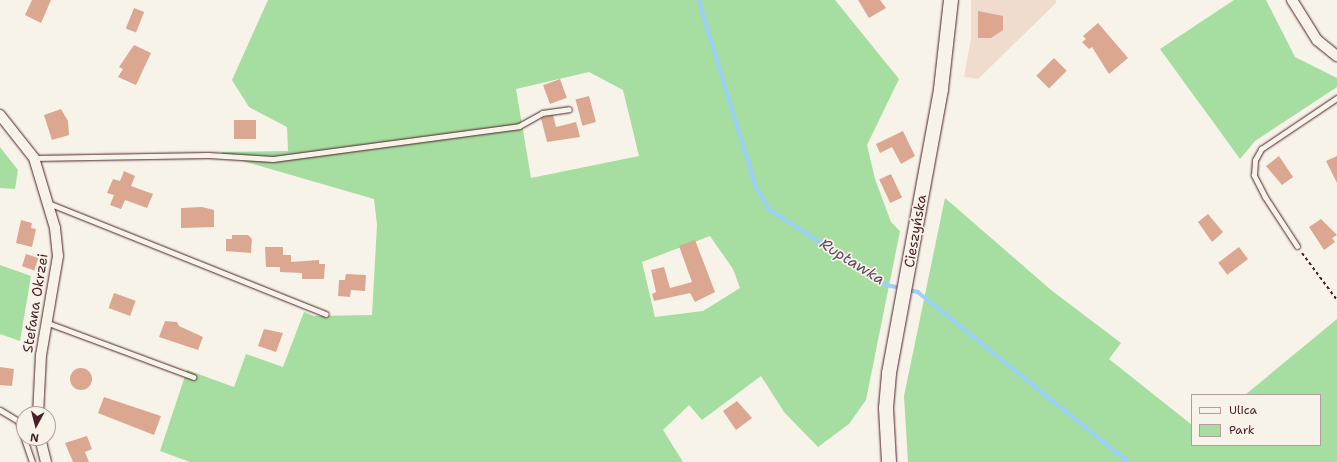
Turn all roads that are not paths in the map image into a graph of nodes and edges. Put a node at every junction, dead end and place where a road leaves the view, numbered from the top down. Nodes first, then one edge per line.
1 (951, 0) edge
2 (1296, 1) edge
3 (1337, 56) edge
4 (1337, 98) edge
5 (569, 109) dead end
6 (0, 115) edge
7 (34, 158) junction
8 (48, 203) junction
9 (1297, 246) road end
10 (326, 314) dead end
11 (48, 323) junction
12 (192, 377) dead end
13 (38, 406) edge
14 (0, 410) edge
15 (42, 446) edge
16 (32, 462) edge
17 (46, 462) edge
18 (890, 462) edge

1 - 18 main road, Cieszyńska
2 - 3 street
4 - 9 lane
5 - 7 lane
6 - 7 street, Stefana Okrzei
7 - 8 street, Stefana Okrzei
8 - 10 lane
8 - 11 street, Stefana Okrzei
11 - 12 lane
11 - 13 street, Stefana Okrzei
14 - 16 lane
15 - 17 street

